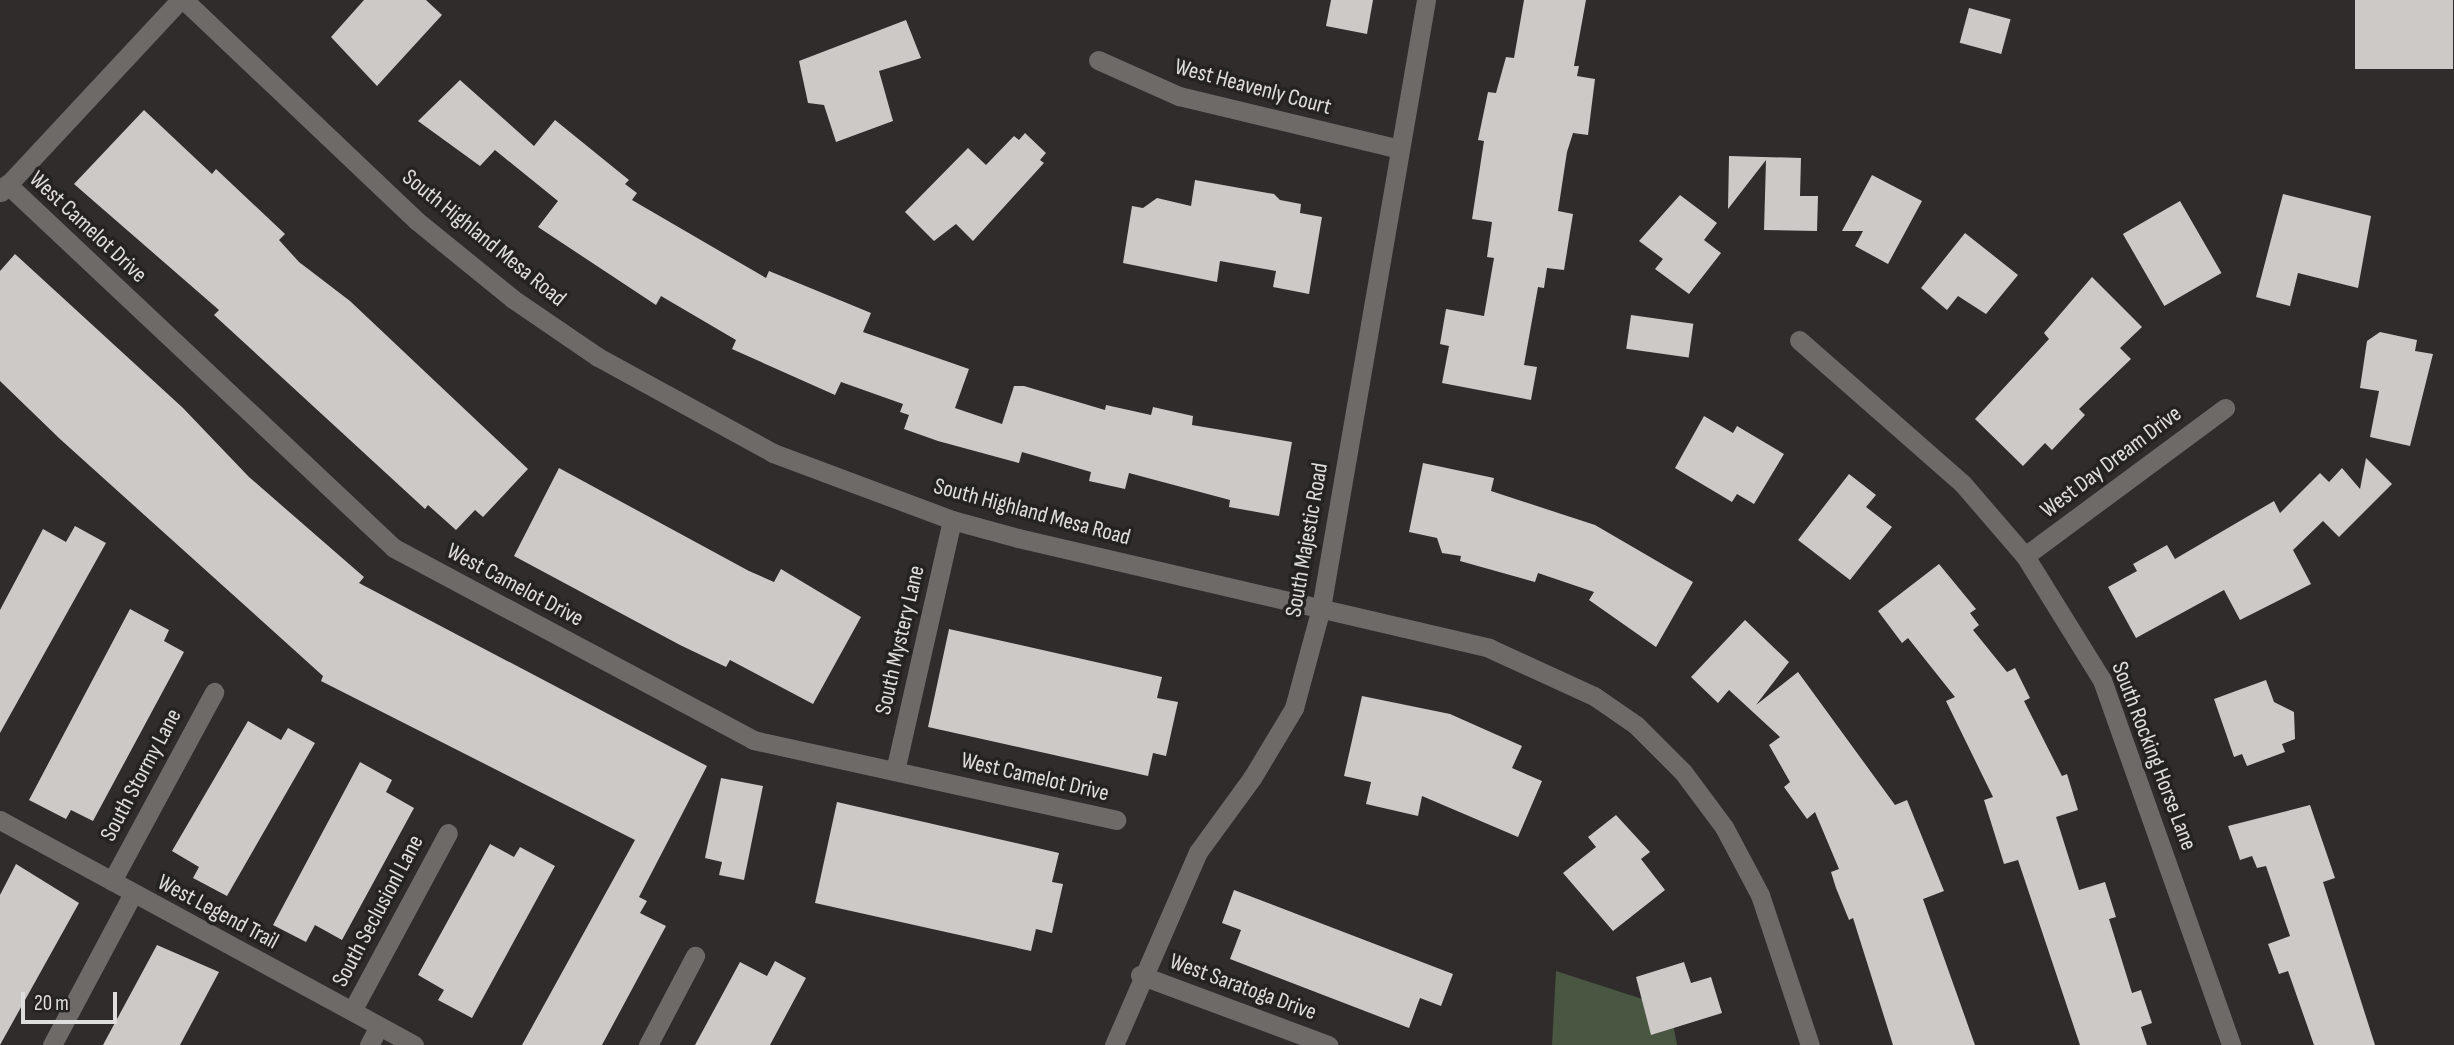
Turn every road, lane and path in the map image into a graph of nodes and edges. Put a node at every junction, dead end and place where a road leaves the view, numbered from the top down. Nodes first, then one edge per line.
1 (182, 0) edge
2 (1426, 0) edge
3 (1098, 60) dead end
4 (1399, 149) junction
5 (3, 189) edge
6 (1798, 340) dead end
7 (2225, 408) dead end
8 (952, 520) junction
9 (2025, 556) junction
10 (1321, 608) junction
11 (214, 692) dead end
12 (894, 771) junction
13 (0, 820) edge
14 (1116, 820) dead end
15 (448, 833) dead end
16 (112, 881) junction
17 (133, 893) junction
18 (695, 956) dead end
19 (1140, 975) junction
20 (352, 1012) junction
21 (379, 1026) junction
22 (52, 1045) edge
23 (369, 1045) edge
24 (414, 1045) edge
25 (648, 1045) edge
26 (1114, 1045) edge
27 (1328, 1045) edge
28 (1810, 1045) edge
29 (2231, 1045) edge

1 - 5 street
1 - 8 street, South Highland Mesa Road
2 - 4 street, South Majestic Road
3 - 4 street, West Heavenly Court
4 - 10 street, South Majestic Road
5 - 12 street, West Camelot Drive
6 - 9 street, South Rocking Horse Lane
7 - 9 street, West Day Dream Drive
8 - 10 street, South Highland Mesa Road
8 - 12 street, South Mystery Lane
9 - 29 street, South Rocking Horse Lane
10 - 19 street, South Majestic Road
10 - 28 street, South Highland Mesa Road
11 - 16 street, South Stormy Lane
12 - 14 street, West Camelot Drive
13 - 16 street, West Legend Trail
15 - 20 street, South Seclusionl Lane
16 - 17 street, West Legend Trail
17 - 20 street, West Legend Trail
17 - 22 street
18 - 25 street
19 - 26 street, South Majestic Road
19 - 27 street, West Saratoga Drive
20 - 21 street, West Legend Trail
21 - 23 street
21 - 24 street, West Legend Trail

